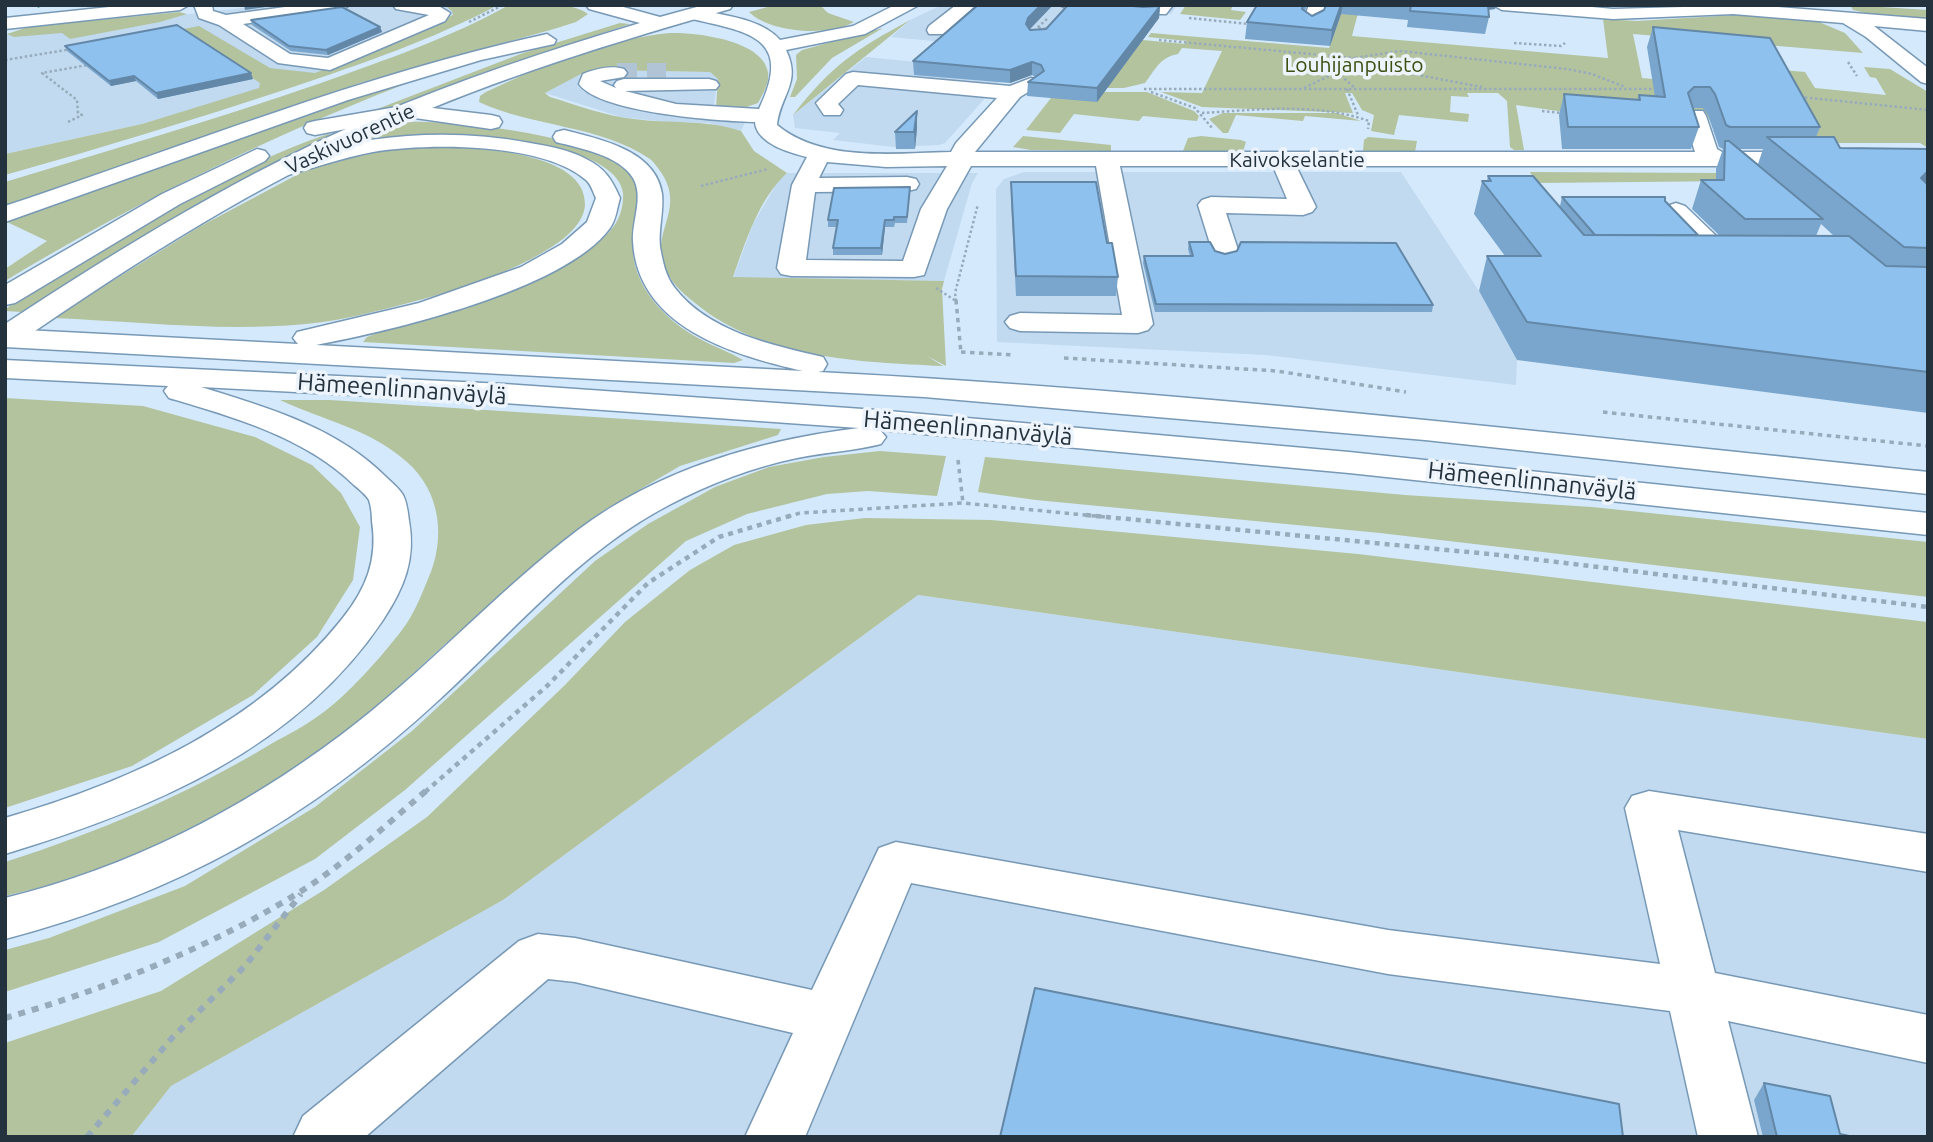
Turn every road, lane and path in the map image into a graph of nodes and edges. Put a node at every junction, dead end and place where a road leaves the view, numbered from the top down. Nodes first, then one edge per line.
1 (118, 5) edge
2 (180, 5) edge
3 (203, 5) edge
4 (341, 5) edge
5 (402, 5) edge
6 (595, 5) edge
7 (724, 5) edge
8 (910, 5) edge
9 (967, 5) edge
10 (1067, 5) edge
11 (1164, 5) edge
12 (1318, 5) edge
13 (1502, 5) edge
14 (662, 10) edge
15 (1142, 12) junction
16 (1843, 12) edge
17 (694, 13) junction
18 (629, 14) junction
19 (5, 18) edge
20 (1183, 18) dead end
21 (225, 21) junction
22 (1079, 23) edge
23 (5, 24) edge
24 (1251, 24) edge
25 (1311, 24) edge
26 (1928, 24) edge
27 (1048, 29) edge
28 (936, 30) dead end
29 (1152, 39) edge
30 (547, 40) junction
31 (1514, 43) dead end
32 (1565, 43) dead end
33 (56, 44) dead end
34 (772, 45) junction
35 (74, 52) edge
36 (83, 58) edge
37 (1354, 58) junction
38 (1848, 62) dead end
39 (1923, 71) edge
40 (1337, 72) junction
41 (617, 73) tunnel mouth
42 (666, 74) tunnel mouth
43 (1857, 76) dead end
44 (848, 84) junction
45 (878, 84) dead end
46 (589, 85) junction
47 (1347, 89) junction
48 (1356, 89) junction
49 (1496, 89) junction
50 (1629, 89) junction
51 (1668, 89) edge
52 (1300, 90) junction
53 (1801, 97) edge
54 (707, 99) junction
55 (1928, 110) edge
56 (408, 111) junction
57 (1542, 111) dead end
58 (1202, 113) junction
59 (1570, 114) edge
60 (827, 115) dead end
61 (1359, 116) junction
62 (1695, 116) edge
63 (766, 117) junction
64 (68, 122) dead end
65 (315, 128) junction
66 (1366, 134) dead end
67 (1221, 136) dead end
68 (961, 159) junction
69 (1501, 159) junction
70 (1722, 159) junction
71 (1834, 159) edge
72 (1107, 160) junction
73 (1282, 160) junction
74 (280, 170) junction
75 (810, 177) junction
76 (951, 184) junction
77 (1756, 185) edge
78 (701, 186) dead end
79 (1526, 189) edge
80 (981, 194) dead end
81 (827, 209) edge
82 (907, 209) edge
83 (934, 209) junction
84 (1676, 211) edge
85 (5, 214) edge
86 (1225, 250) dead end
87 (1688, 261) edge
88 (5, 297) edge
89 (1020, 322) dead end
90 (5, 338) edge
91 (186, 347) junction
92 (961, 352) junction
93 (1021, 356) dead end
94 (1062, 358) dead end
95 (961, 360) dead end
96 (5, 369) edge
97 (128, 376) junction
98 (924, 387) junction
99 (1410, 392) dead end
100 (1601, 412) dead end
101 (1000, 430) junction
102 (1928, 446) edge
103 (958, 452) dead end
104 (1928, 483) edge
105 (963, 503) junction
106 (1928, 524) edge
107 (1928, 607) edge
108 (5, 836) edge
109 (1928, 853) edge
110 (303, 890) junction
111 (5, 919) edge
112 (1693, 991) junction
113 (827, 1017) junction
114 (5, 1018) edge
115 (1928, 1039) edge
116 (324, 1135) edge
117 (87, 1137) edge
118 (775, 1137) edge
119 (1728, 1137) edge

1 - 19 main road
2 - 23 main road
3 - 21 main road
4 - 21 main road
5 - 21 main road
6 - 18 main road
7 - 17 main road, Vaskivuorentie
8 - 34 main road
9 - 28 main road
10 - 15 main road
10 - 27 main road
11 - 15 main road
12 - 25 main road
13 - 16 main road
14 - 17 main road, Vaskivuorentie
14 - 18 main road
14 - 34 main road
14 - 56 main road, Vaskivuorentie
15 - 22 main road
16 - 26 main road
16 - 39 main road
17 - 34 main road
18 - 30 main road, Vaskivuorentie
20 - 24 path
29 - 37 path
30 - 65 main road, Vaskivuorentie
30 - 85 main road
31 - 32 path
33 - 35 path
34 - 63 main road
36 - 64 path
37 - 40 path
37 - 49 path
37 - 50 path
38 - 43 path
40 - 48 path
40 - 52 path
41 - 46 main road
42 - 54 main road
44 - 45 main road
44 - 60 main road
44 - 68 main road
46 - 54 main road
46 - 54 main road
47 - 48 path
47 - 52 path
47 - 61 path
48 - 49 path
49 - 50 path
50 - 51 path
52 - 58 path
53 - 55 path
54 - 63 main road
56 - 65 main road
56 - 74 main road, Vaskivuorentie
56 - 98 main road
57 - 59 path
58 - 61 path
58 - 67 path
61 - 66 path
62 - 70 main road
63 - 75 main road, Kaivokselantie
65 - 88 main road, Vaskivuorentie
68 - 72 main road, Kaivokselantie
68 - 75 main road, Kaivokselantie
68 - 76 main road
69 - 70 main road, Kaivokselantie
69 - 73 main road, Kaivokselantie
69 - 79 main road
70 - 71 main road, Kaivokselantie
70 - 77 main road
72 - 73 main road, Kaivokselantie
72 - 89 main road
73 - 86 main road
74 - 90 main road, Vaskivuorentie
74 - 91 main road
75 - 76 main road
75 - 78 path
75 - 81 main road
75 - 83 main road
76 - 83 main road
80 - 92 path
82 - 83 main road
84 - 87 main road
90 - 91 main road, Hämeenlinnanväylä
91 - 98 main road, Hämeenlinnanväylä
92 - 93 path
92 - 95 path
94 - 99 path
96 - 97 main road, Hämeenlinnanväylä
97 - 101 main road, Hämeenlinnanväylä
97 - 108 main road
98 - 104 main road, Hämeenlinnanväylä
100 - 102 path
101 - 106 main road, Hämeenlinnanväylä
101 - 111 main road
103 - 105 path
105 - 107 path
105 - 110 path
109 - 112 main road
110 - 114 path
110 - 117 path
112 - 113 main road
112 - 115 main road
112 - 119 main road
113 - 116 main road
113 - 118 main road

